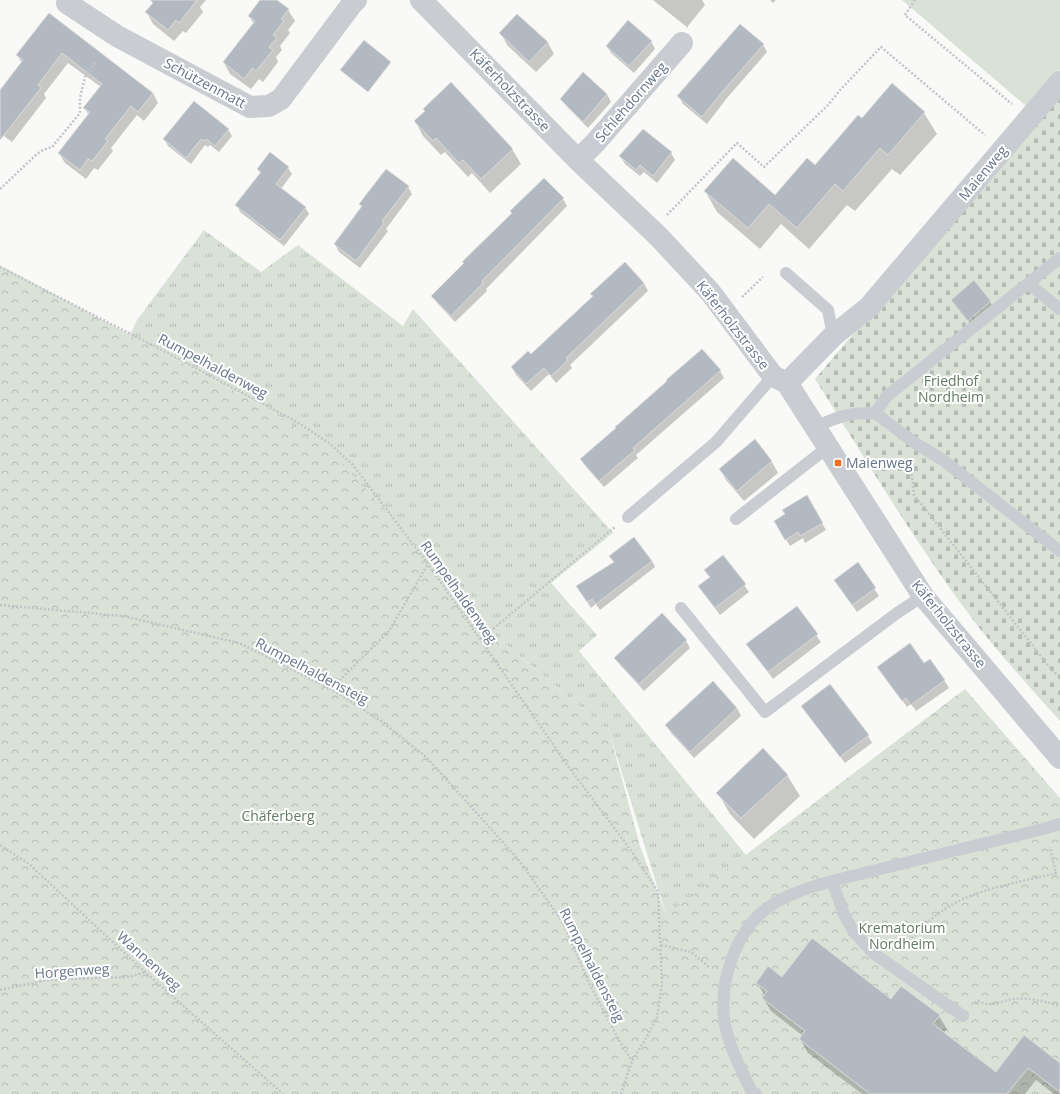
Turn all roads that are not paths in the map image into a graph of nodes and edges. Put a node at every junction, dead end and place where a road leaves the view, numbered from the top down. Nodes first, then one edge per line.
1 (356, 0) edge
2 (421, 0) edge
3 (67, 3) dead end
4 (682, 43) dead end
5 (1060, 82) edge
6 (578, 160) junction
7 (1060, 258) edge
8 (786, 273) dead end
9 (1029, 284) junction
10 (1060, 309) edge
11 (833, 336) junction
12 (780, 380) junction
13 (875, 413) junction
14 (815, 427) junction
15 (828, 447) junction
16 (628, 517) road end
17 (736, 519) dead end
18 (1060, 551) edge
19 (923, 596) junction
20 (681, 608) dead end
21 (1060, 758) edge
22 (1060, 824) edge
23 (832, 881) junction
24 (963, 1016) road end
25 (756, 1094) edge

1 - 3 street, Schützenmatt
2 - 6 street, Käferholzstrasse
4 - 6 street, Schlehdornweg
5 - 11 street, Maienweg
6 - 12 street, Käferholzstrasse
7 - 9 lane
8 - 11 lane
9 - 10 lane
9 - 13 lane
11 - 12 street, Maienweg
12 - 14 street, Käferholzstrasse
12 - 16 lane
13 - 14 lane
13 - 18 lane
14 - 15 street, Käferholzstrasse
15 - 17 lane
15 - 19 street, Käferholzstrasse
19 - 20 lane
19 - 21 street, Käferholzstrasse
22 - 23 lane
23 - 24 lane
23 - 25 lane

